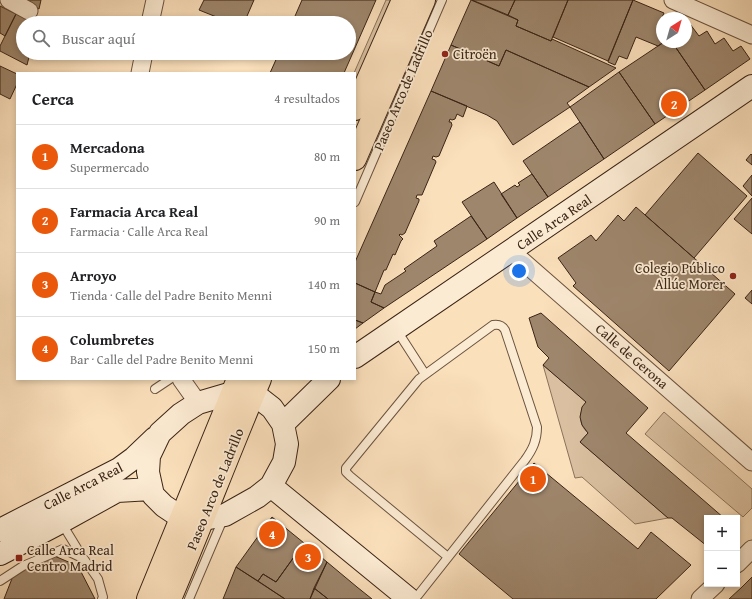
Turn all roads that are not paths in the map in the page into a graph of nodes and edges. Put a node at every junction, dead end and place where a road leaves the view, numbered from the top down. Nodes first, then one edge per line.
1 (9, 0) edge
2 (155, 0) edge
3 (403, 0) edge
4 (424, 0) edge
5 (442, 0) edge
6 (672, 0) edge
7 (29, 11) dead end
8 (152, 16) edge
9 (752, 35) edge
10 (143, 60) edge
11 (140, 72) edge
12 (752, 86) edge
13 (356, 107) edge
14 (356, 156) edge
15 (356, 200) edge
16 (511, 251) junction
17 (396, 329) junction
18 (356, 356) edge
19 (425, 374) junction
20 (168, 380) edge
21 (182, 380) edge
22 (328, 380) edge
23 (235, 386) edge
24 (257, 387) edge
25 (155, 389) dead end
26 (198, 404) junction
27 (283, 424) junction
28 (160, 433) junction
29 (752, 462) edge
30 (271, 486) junction
31 (151, 489) junction
32 (214, 517) junction
33 (182, 518) junction
34 (61, 522) junction
35 (0, 530) edge
36 (752, 549) edge
37 (0, 554) edge
38 (448, 557) junction
39 (84, 559) junction
40 (740, 561) edge
41 (0, 581) edge
42 (713, 587) edge
43 (407, 598) edge
44 (102, 599) edge
45 (148, 599) edge
46 (170, 599) edge
47 (190, 599) edge
48 (700, 599) edge

1 - 7 street
2 - 8 street
3 - 13 main road
4 - 14 main road, Paseo Arco de Ladrillo
5 - 15 lane, Paseo Arco de Ladrillo
6 - 9 street
10 - 11 street
12 - 16 main road, Calle Arca Real
16 - 17 main road, Calle Arca Real
16 - 29 street, Calle de Gerona
17 - 18 main road, Calle Arca Real
17 - 19 lane
19 - 38 lane
19 - 38 lane
20 - 25 lane
21 - 26 street
22 - 27 main road
23 - 24 main road
23 - 26 main road, Calle Arca Real
23 - 33 main road, Paseo Arco de Ladrillo
24 - 27 main road
24 - 32 main road, Paseo Arco de Ladrillo
26 - 28 main road, Calle Arca Real
27 - 30 main road
28 - 31 main road
28 - 35 main road, Calle Arca Real
30 - 32 main road
30 - 43 main road
31 - 33 main road
31 - 34 main road, Calle Arca Real
32 - 33 main road
32 - 46 main road, Paseo Arco de Ladrillo
32 - 47 lane, Paseo Arco de Ladrillo
33 - 45 main road, Paseo Arco de Ladrillo
34 - 37 main road, Calle Arca Real
34 - 39 lane
36 - 40 street
38 - 43 lane
39 - 41 lane
39 - 44 lane
42 - 48 street

